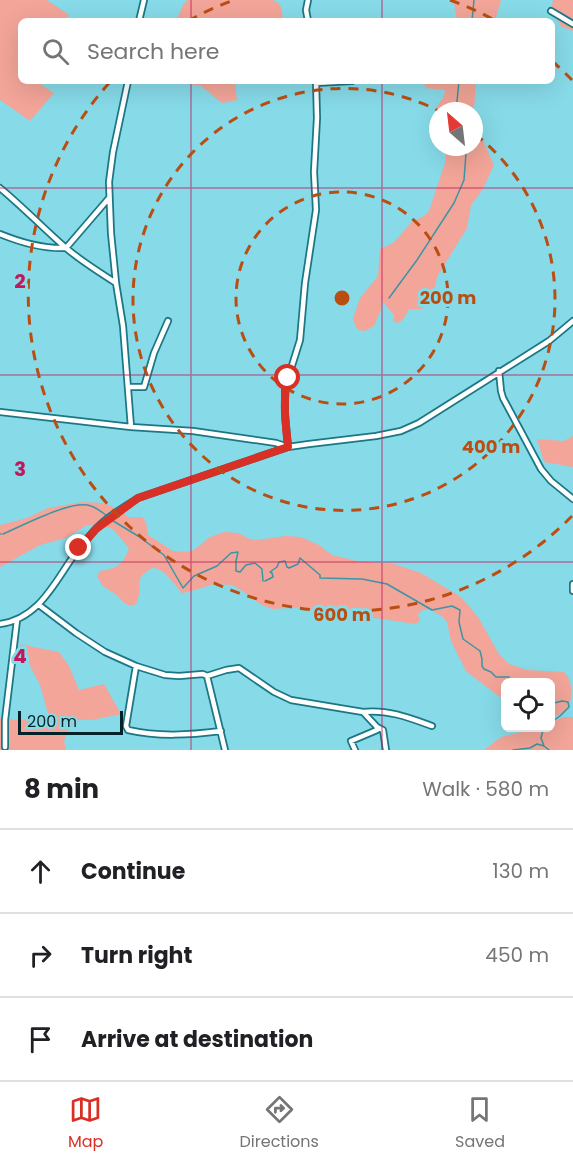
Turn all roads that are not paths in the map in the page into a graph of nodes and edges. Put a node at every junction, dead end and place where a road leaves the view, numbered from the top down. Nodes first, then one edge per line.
1 (144, 0) edge
2 (308, 0) edge
3 (551, 11) dead end
4 (140, 18) edge
5 (307, 18) edge
6 (573, 24) edge
7 (127, 84) edge
8 (316, 84) edge
9 (0, 188) edge
10 (110, 197) junction
11 (0, 234) edge
12 (66, 248) junction
13 (116, 283) junction
14 (168, 321) dead end
15 (573, 321) edge
16 (500, 371) junction
17 (128, 387) junction
18 (0, 412) edge
19 (131, 427) junction
20 (288, 447) junction
21 (573, 499) edge
22 (573, 584) edge
23 (573, 591) edge
24 (39, 605) junction
25 (17, 620) junction
26 (0, 624) edge
27 (136, 666) junction
28 (207, 676) junction
29 (363, 712) junction
30 (432, 726) dead end
31 (377, 727) junction
32 (221, 730) junction
33 (5, 747) dead end
34 (225, 750) edge
35 (355, 750) edge
36 (386, 750) edge

1 - 4 street
2 - 5 street
3 - 6 street
7 - 10 street
8 - 20 street
9 - 12 street
10 - 12 street
10 - 13 street
11 - 12 street
12 - 13 street
13 - 17 street
14 - 17 street
15 - 16 street
16 - 20 street
16 - 21 street
17 - 19 street
18 - 19 street
19 - 20 street
20 - 24 street
22 - 23 street
24 - 25 street
24 - 27 street
25 - 26 street
25 - 33 street
27 - 28 street
27 - 32 street
28 - 29 street
28 - 32 street
29 - 30 street
29 - 31 street
31 - 35 street
31 - 36 street
32 - 34 street

